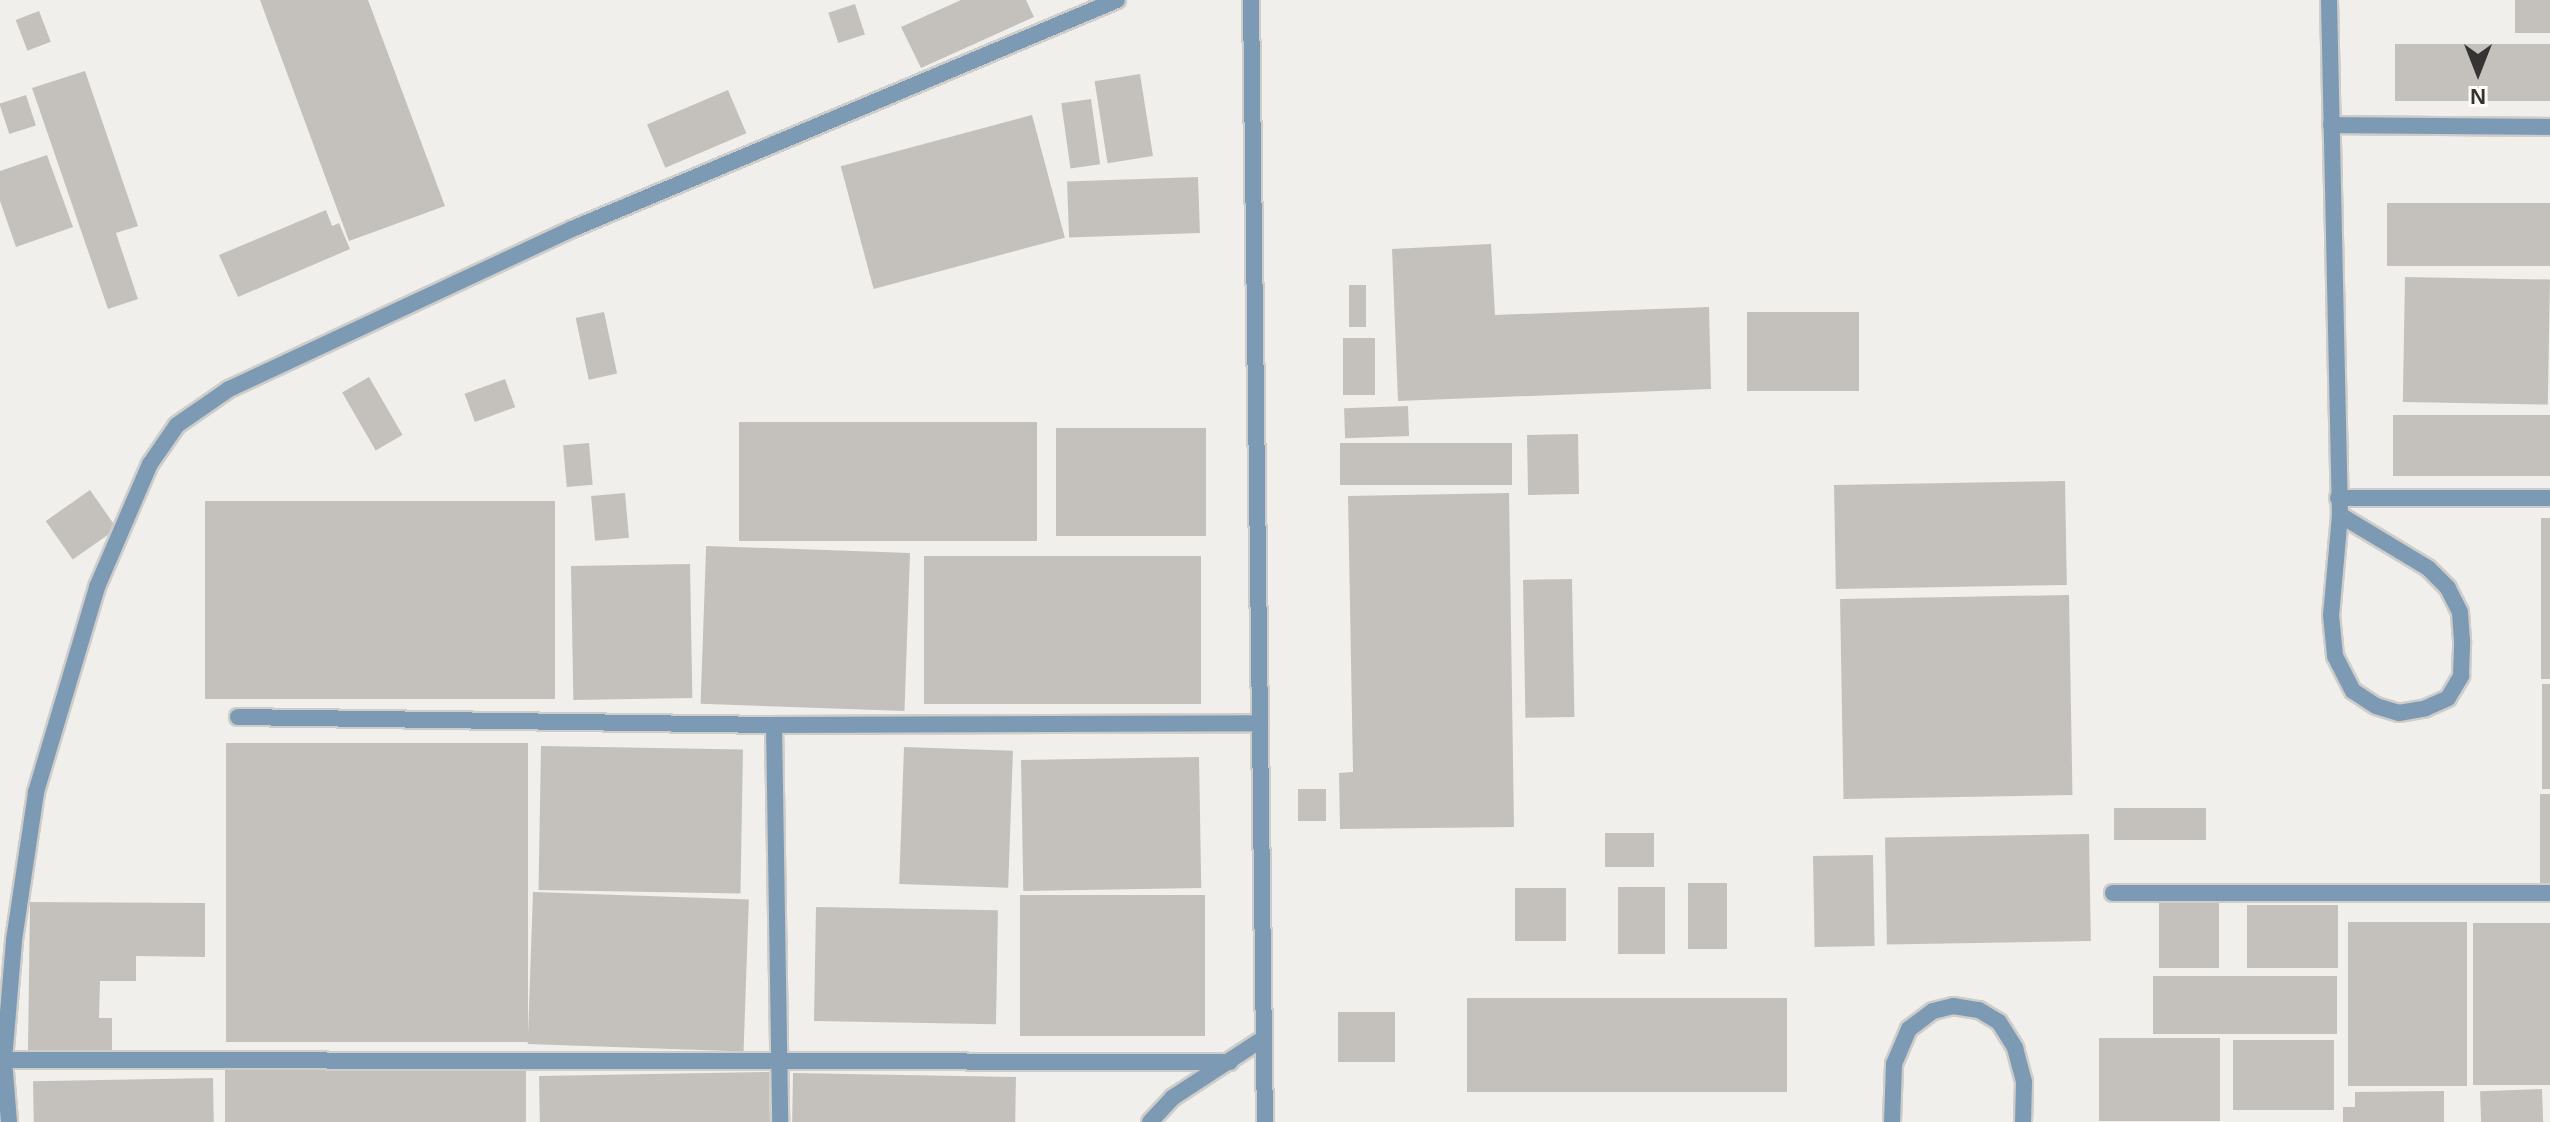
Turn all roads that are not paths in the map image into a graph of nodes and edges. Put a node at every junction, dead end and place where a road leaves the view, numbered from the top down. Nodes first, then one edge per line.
1 (1117, 0) edge
2 (1251, 0) edge
3 (2329, 0) edge
4 (2331, 125) junction
5 (2550, 127) edge
6 (2550, 498) edge
7 (2339, 507) junction
8 (238, 717) dead end
9 (1259, 723) junction
10 (774, 725) junction
11 (2113, 893) dead end
12 (2550, 893) edge
13 (1261, 1040) junction
14 (4, 1060) junction
15 (779, 1061) junction
16 (1230, 1062) junction
17 (9, 1122) edge
18 (780, 1122) edge
19 (1150, 1122) edge
20 (1265, 1122) edge
21 (1892, 1122) edge
22 (2023, 1122) edge

1 - 14 street
2 - 9 street
3 - 4 street
4 - 5 street
4 - 7 street
6 - 7 street
7 - 7 street
8 - 10 street
9 - 10 street
9 - 13 street
10 - 15 street
11 - 12 street
13 - 16 street
13 - 20 street
14 - 15 street
14 - 17 street
15 - 16 street
15 - 18 street
16 - 19 street
21 - 22 street

